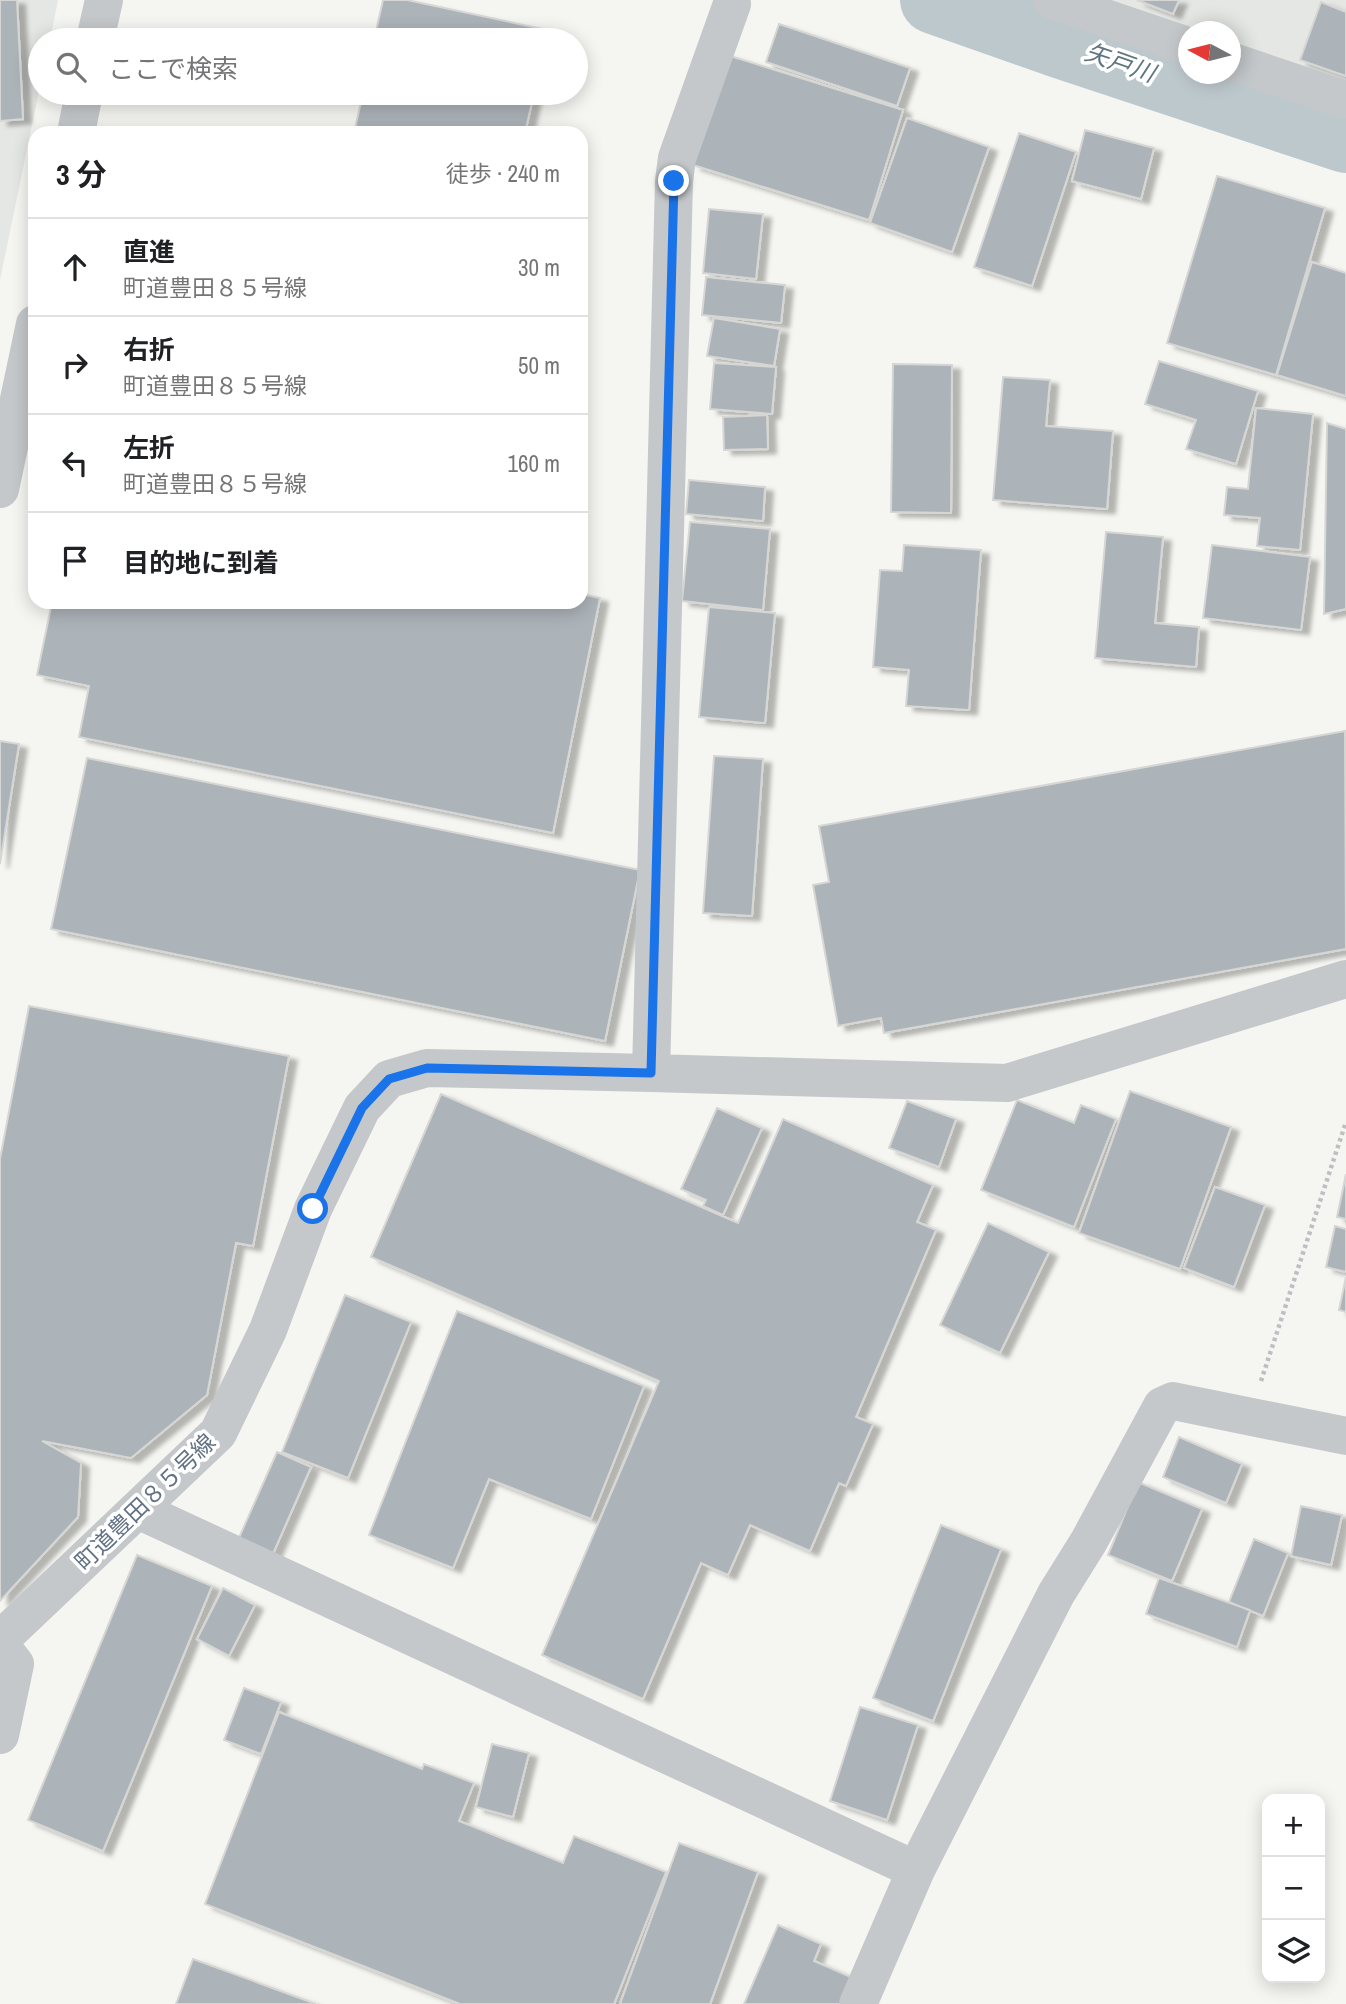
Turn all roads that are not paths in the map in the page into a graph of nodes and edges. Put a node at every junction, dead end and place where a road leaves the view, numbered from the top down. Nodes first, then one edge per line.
1 (104, 0) edge
2 (1052, 0) edge
3 (732, 4) dead end
4 (98, 28) edge
5 (1178, 43) edge
6 (1241, 65) edge
7 (1346, 100) edge
8 (81, 105) edge
9 (77, 126) edge
10 (28, 357) edge
11 (0, 489) edge
12 (1346, 979) edge
13 (651, 1073) junction
14 (1346, 1436) edge
15 (138, 1510) junction
16 (0, 1642) edge
17 (0, 1735) edge
18 (916, 1870) junction
19 (858, 2004) edge

1 - 4 street
2 - 5 street
3 - 13 street
6 - 7 street
8 - 9 street
10 - 11 street
12 - 13 street, 町道豊田８５号線
13 - 15 street, 町道豊田８５号線
14 - 18 street
15 - 16 street, 町道豊田８５号線
15 - 18 street
16 - 17 street
18 - 19 street

